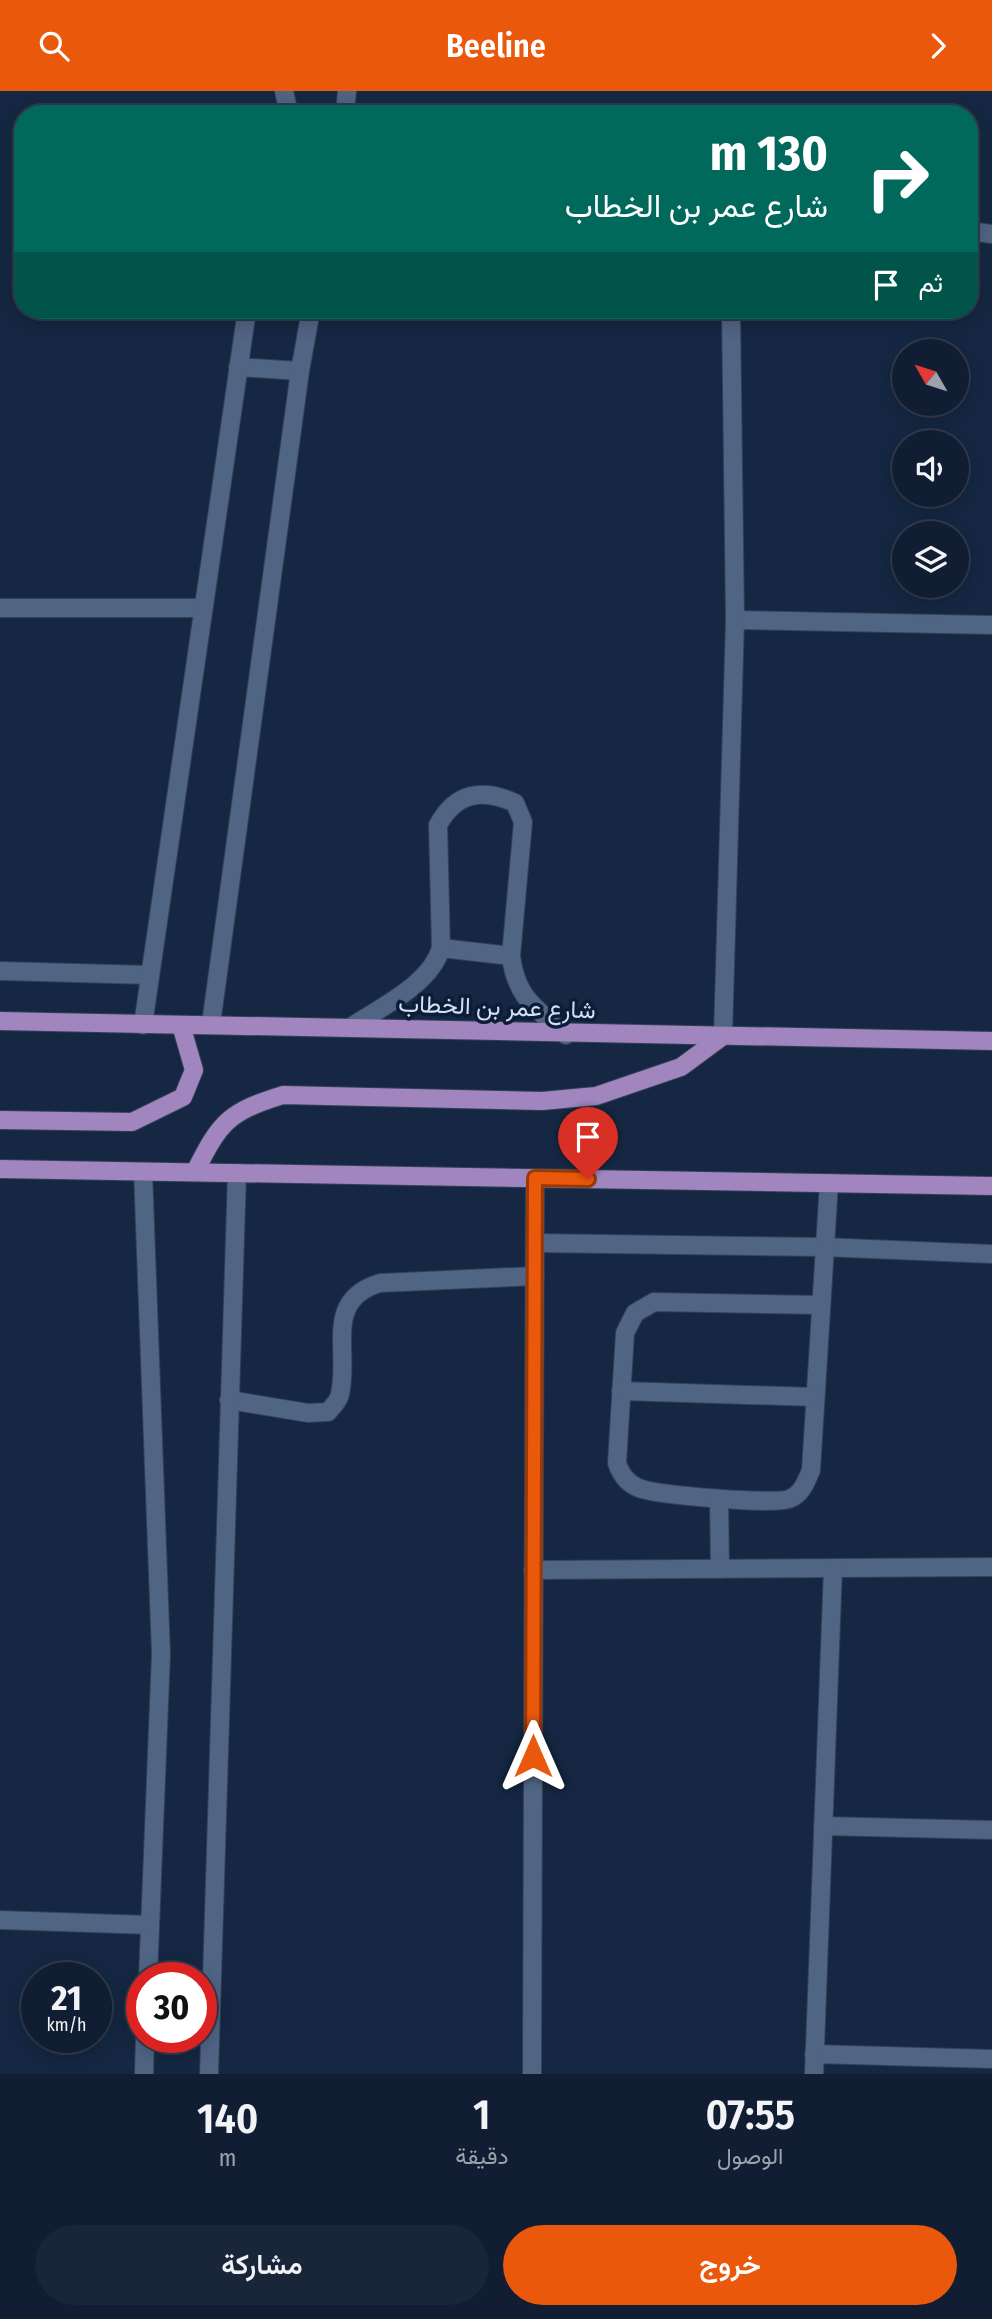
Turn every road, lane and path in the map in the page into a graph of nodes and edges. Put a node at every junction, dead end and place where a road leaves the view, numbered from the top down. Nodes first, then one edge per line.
1 (246, 319) edge
2 (309, 319) edge
3 (731, 319) edge
4 (238, 367) junction
5 (300, 370) junction
6 (0, 608) edge
7 (203, 608) junction
8 (735, 620) junction
9 (992, 625) edge
10 (442, 948) junction
11 (511, 956) junction
12 (0, 971) edge
13 (150, 975) junction
14 (0, 1021) edge
15 (211, 1024) junction
16 (143, 1025) junction
17 (181, 1025) junction
18 (351, 1027) junction
19 (566, 1035) junction
20 (723, 1036) junction
21 (992, 1041) edge
22 (0, 1120) edge
23 (0, 1169) edge
24 (143, 1172) junction
25 (195, 1172) junction
26 (237, 1173) junction
27 (535, 1178) junction
28 (829, 1183) junction
29 (992, 1185) edge
30 (535, 1243) junction
31 (822, 1247) junction
32 (992, 1254) edge
33 (535, 1276) junction
34 (819, 1305) junction
35 (621, 1391) junction
36 (814, 1397) junction
37 (229, 1400) junction
38 (719, 1499) junction
39 (992, 1567) edge
40 (833, 1568) junction
41 (720, 1569) junction
42 (533, 1570) junction
43 (823, 1826) junction
44 (992, 1830) edge
45 (0, 1920) edge
46 (150, 1925) junction
47 (149, 1962) edge
48 (145, 2053) edge
49 (814, 2054) junction
50 (992, 2059) edge
51 (144, 2074) edge
52 (209, 2074) edge
53 (532, 2074) edge
54 (814, 2074) edge

1 - 4 street
2 - 5 street
3 - 8 street
4 - 5 street
4 - 7 street
5 - 15 street
6 - 7 street
7 - 13 street
8 - 9 street
8 - 20 street
10 - 11 street
10 - 11 street
10 - 18 street
11 - 19 street
12 - 13 street
13 - 16 street
14 - 16 main road, شارع عمر بن الخطاب
15 - 17 main road, شارع عمر بن الخطاب
15 - 18 main road, شارع عمر بن الخطاب
16 - 17 main road, شارع عمر بن الخطاب
17 - 22 main road
18 - 19 main road, شارع عمر بن الخطاب
19 - 20 main road, شارع عمر بن الخطاب
20 - 21 main road, شارع عمر بن الخطاب
20 - 25 main road
23 - 24 main road
24 - 25 main road
24 - 46 street
25 - 26 main road
26 - 27 main road
26 - 37 street
27 - 28 main road
27 - 30 street
28 - 29 main road
28 - 31 street
30 - 31 street
30 - 33 street
31 - 32 street
31 - 34 street
33 - 37 street
33 - 42 street
34 - 35 street
34 - 36 street
35 - 36 street
35 - 38 street
36 - 38 street
37 - 52 street
38 - 41 street
39 - 40 street
40 - 41 street
40 - 43 street
41 - 42 street
42 - 53 street
43 - 44 street
43 - 49 street
45 - 46 street
46 - 47 street
48 - 51 street
49 - 50 street
49 - 54 street

